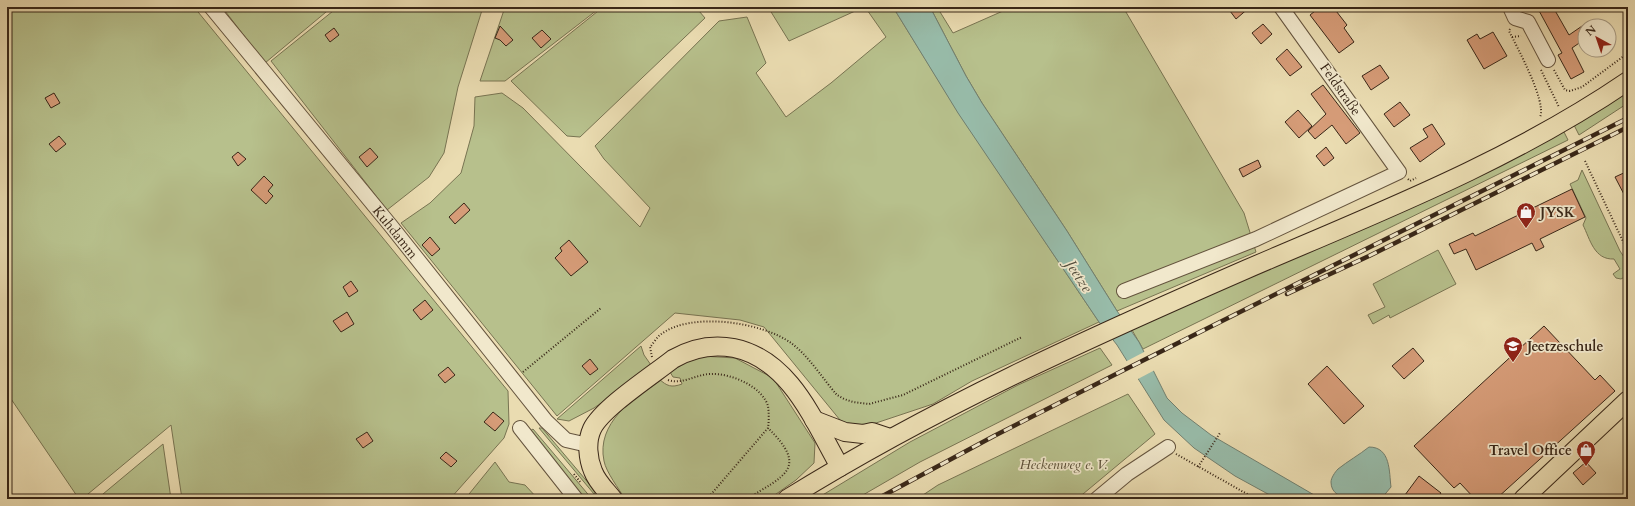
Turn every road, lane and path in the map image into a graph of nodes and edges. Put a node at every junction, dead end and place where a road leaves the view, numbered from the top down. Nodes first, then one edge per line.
1 (211, 7) edge
2 (1281, 7) edge
3 (1512, 12) edge
4 (1528, 32) junction
5 (1628, 53) edge
6 (1543, 62) junction
7 (1628, 81) edge
8 (1561, 112) dead end
9 (1536, 120) dead end
10 (1586, 161) dead end
11 (1400, 172) junction
12 (1422, 176) dead end
13 (1628, 252) edge
14 (1124, 291) dead end
15 (601, 308) dead end
16 (1022, 337) dead end
17 (660, 369) junction
18 (522, 373) dead end
19 (1628, 400) edge
20 (814, 420) junction
21 (520, 428) dead end
22 (768, 428) junction
23 (1220, 433) dead end
24 (890, 438) junction
25 (588, 445) junction
26 (1168, 447) joint
27 (840, 467) junction
28 (1198, 467) junction
29 (573, 473) dead end
30 (582, 484) dead end
31 (576, 499) edge
32 (613, 499) edge
33 (707, 499) edge
34 (747, 499) edge
35 (787, 499) edge
36 (1097, 499) edge
37 (1256, 499) edge
38 (1524, 499) edge

1 - 25 street, Kuhdamm
2 - 11 street, Feldstraße
3 - 4 street
4 - 6 street
4 - 9 path
5 - 6 path
6 - 8 path
7 - 24 main road
10 - 13 path
11 - 12 path
11 - 14 street
15 - 18 path
16 - 17 path
17 - 20 main road
17 - 22 path
17 - 25 main road
19 - 38 main road
20 - 24 main road
20 - 27 main road
21 - 31 street
22 - 33 path
22 - 34 path
23 - 28 path
24 - 27 main road
25 - 32 main road
26 - 28 path
26 - 36 street
27 - 35 main road
28 - 37 path
29 - 30 path

